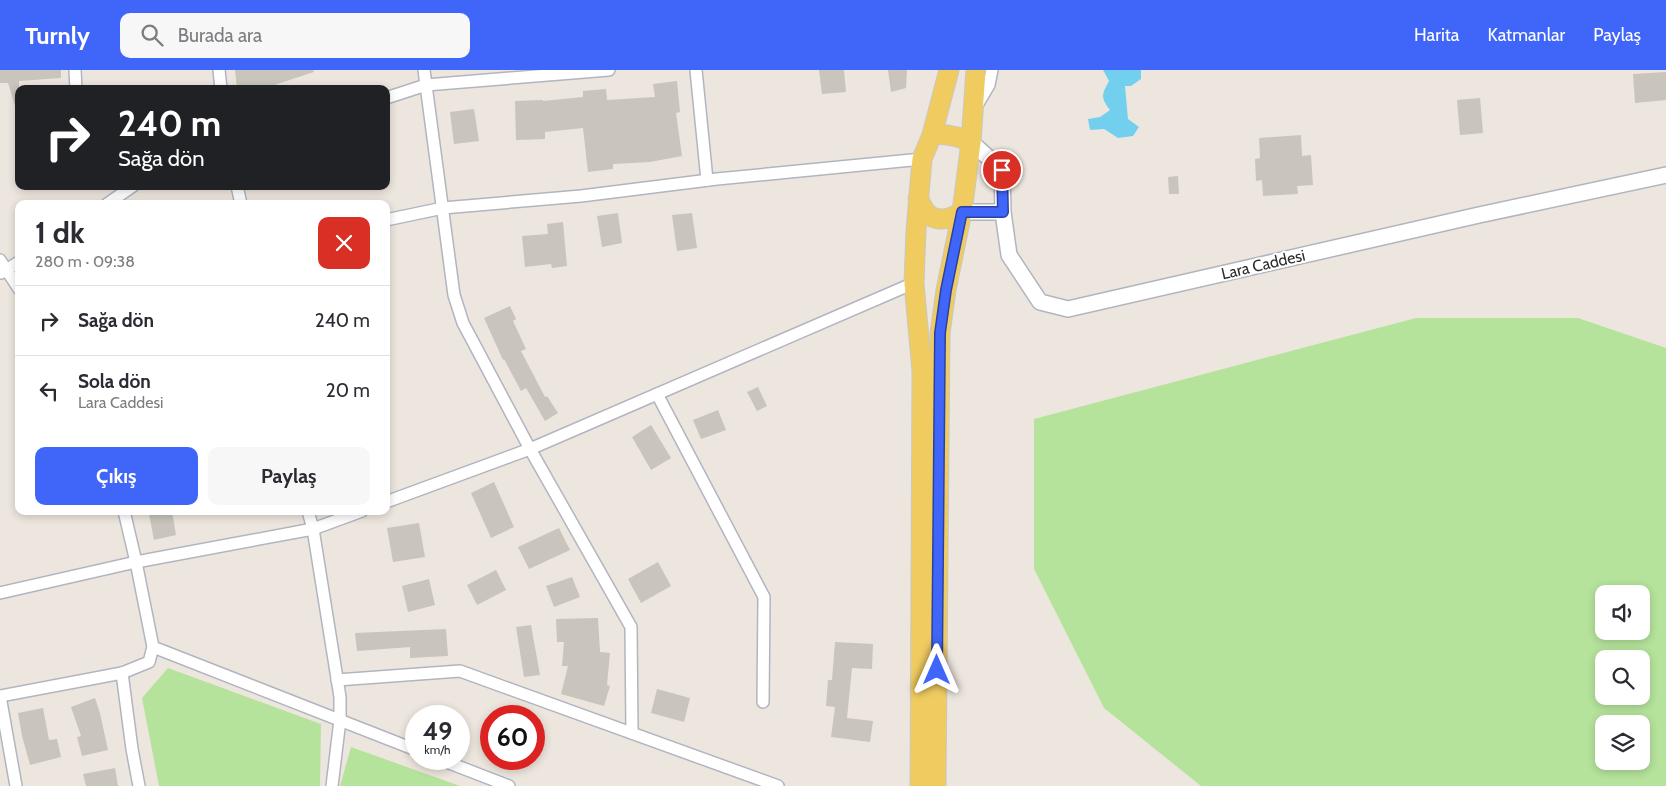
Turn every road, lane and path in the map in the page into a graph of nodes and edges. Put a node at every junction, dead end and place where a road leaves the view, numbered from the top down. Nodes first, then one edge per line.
1 (75, 70) edge
2 (219, 70) edge
3 (424, 70) edge
4 (609, 70) edge
5 (696, 70) edge
6 (949, 70) edge
7 (976, 70) edge
8 (992, 70) edge
9 (559, 72) edge
10 (76, 85) edge
11 (221, 85) edge
12 (426, 85) junction
13 (390, 97) edge
14 (973, 112) junction
15 (932, 135) junction
16 (971, 142) junction
17 (922, 159) junction
18 (1666, 175) edge
19 (707, 180) junction
20 (128, 190) edge
21 (918, 199) junction
22 (113, 200) edge
23 (443, 208) junction
24 (962, 212) junction
25 (1003, 212) junction
26 (390, 219) edge
27 (15, 263) edge
28 (2, 268) edge
29 (914, 283) junction
30 (15, 284) edge
31 (657, 394) junction
32 (530, 449) junction
33 (390, 501) edge
34 (125, 515) edge
35 (309, 515) edge
36 (351, 515) edge
37 (313, 529) junction
38 (136, 562) junction
39 (0, 593) edge
40 (153, 647) junction
41 (122, 673) junction
42 (337, 680) junction
43 (763, 702) dead end
44 (340, 720) junction
45 (632, 733) junction
46 (405, 746) edge
47 (920, 749) junction
48 (468, 770) edge
49 (16, 786) edge
50 (140, 786) edge
51 (332, 786) edge
52 (509, 786) edge
53 (778, 786) edge
54 (911, 786) edge
55 (920, 786) edge
56 (936, 786) edge

1 - 10 street
2 - 11 street
3 - 12 street
4 - 9 street
5 - 19 street
6 - 15 main road
7 - 14 main road
8 - 14 street
9 - 12 street
12 - 13 street
12 - 23 street
14 - 16 main road
15 - 16 main road
15 - 17 main road
16 - 24 main road
16 - 25 street, Lara Caddesi
17 - 19 street
17 - 21 main road
18 - 25 street, Lara Caddesi
19 - 23 street
20 - 22 street
21 - 24 main road
21 - 29 main road
23 - 26 street
23 - 32 street
24 - 25 street
24 - 56 main road
27 - 28 street
28 - 30 street
29 - 31 street
29 - 47 main road
31 - 32 street
31 - 43 street
32 - 33 street
32 - 45 street
34 - 38 street
35 - 37 street
36 - 37 street
37 - 38 street
37 - 42 street
38 - 39 street
38 - 40 street
40 - 41 street
40 - 44 street
41 - 49 street
41 - 50 street
42 - 44 street
42 - 45 street
44 - 46 street
44 - 51 street
45 - 53 street
47 - 54 street
47 - 55 main road
48 - 52 street

